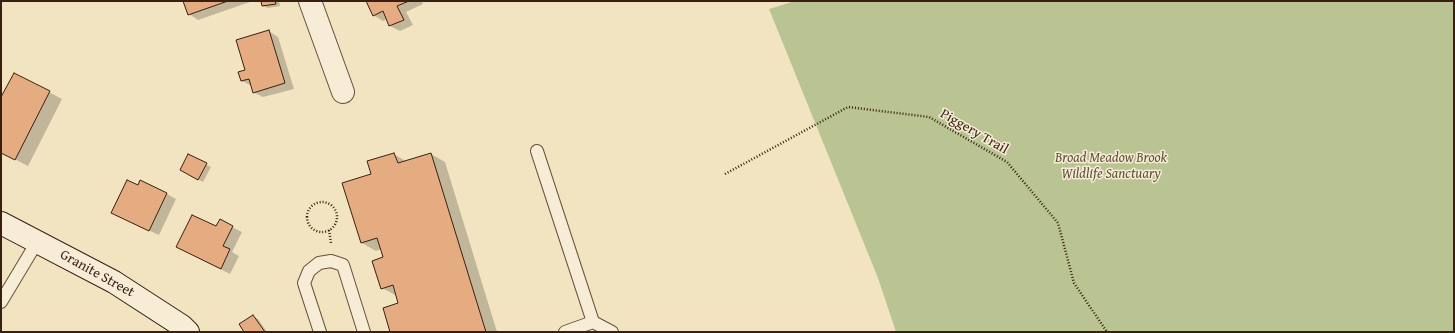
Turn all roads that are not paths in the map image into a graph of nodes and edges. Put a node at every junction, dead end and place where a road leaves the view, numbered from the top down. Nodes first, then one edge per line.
1 (310, 1) edge
2 (343, 92) dead end
3 (537, 151) dead end
4 (1, 223) edge
5 (37, 242) junction
6 (1, 302) edge
7 (593, 322) junction
8 (188, 332) edge
9 (320, 332) edge
10 (364, 332) edge
11 (565, 332) edge
12 (612, 332) edge

1 - 2 street
3 - 7 lane
4 - 5 street, Granite Street
5 - 6 lane
5 - 8 street, Granite Street
7 - 11 lane
7 - 12 lane
9 - 10 lane

